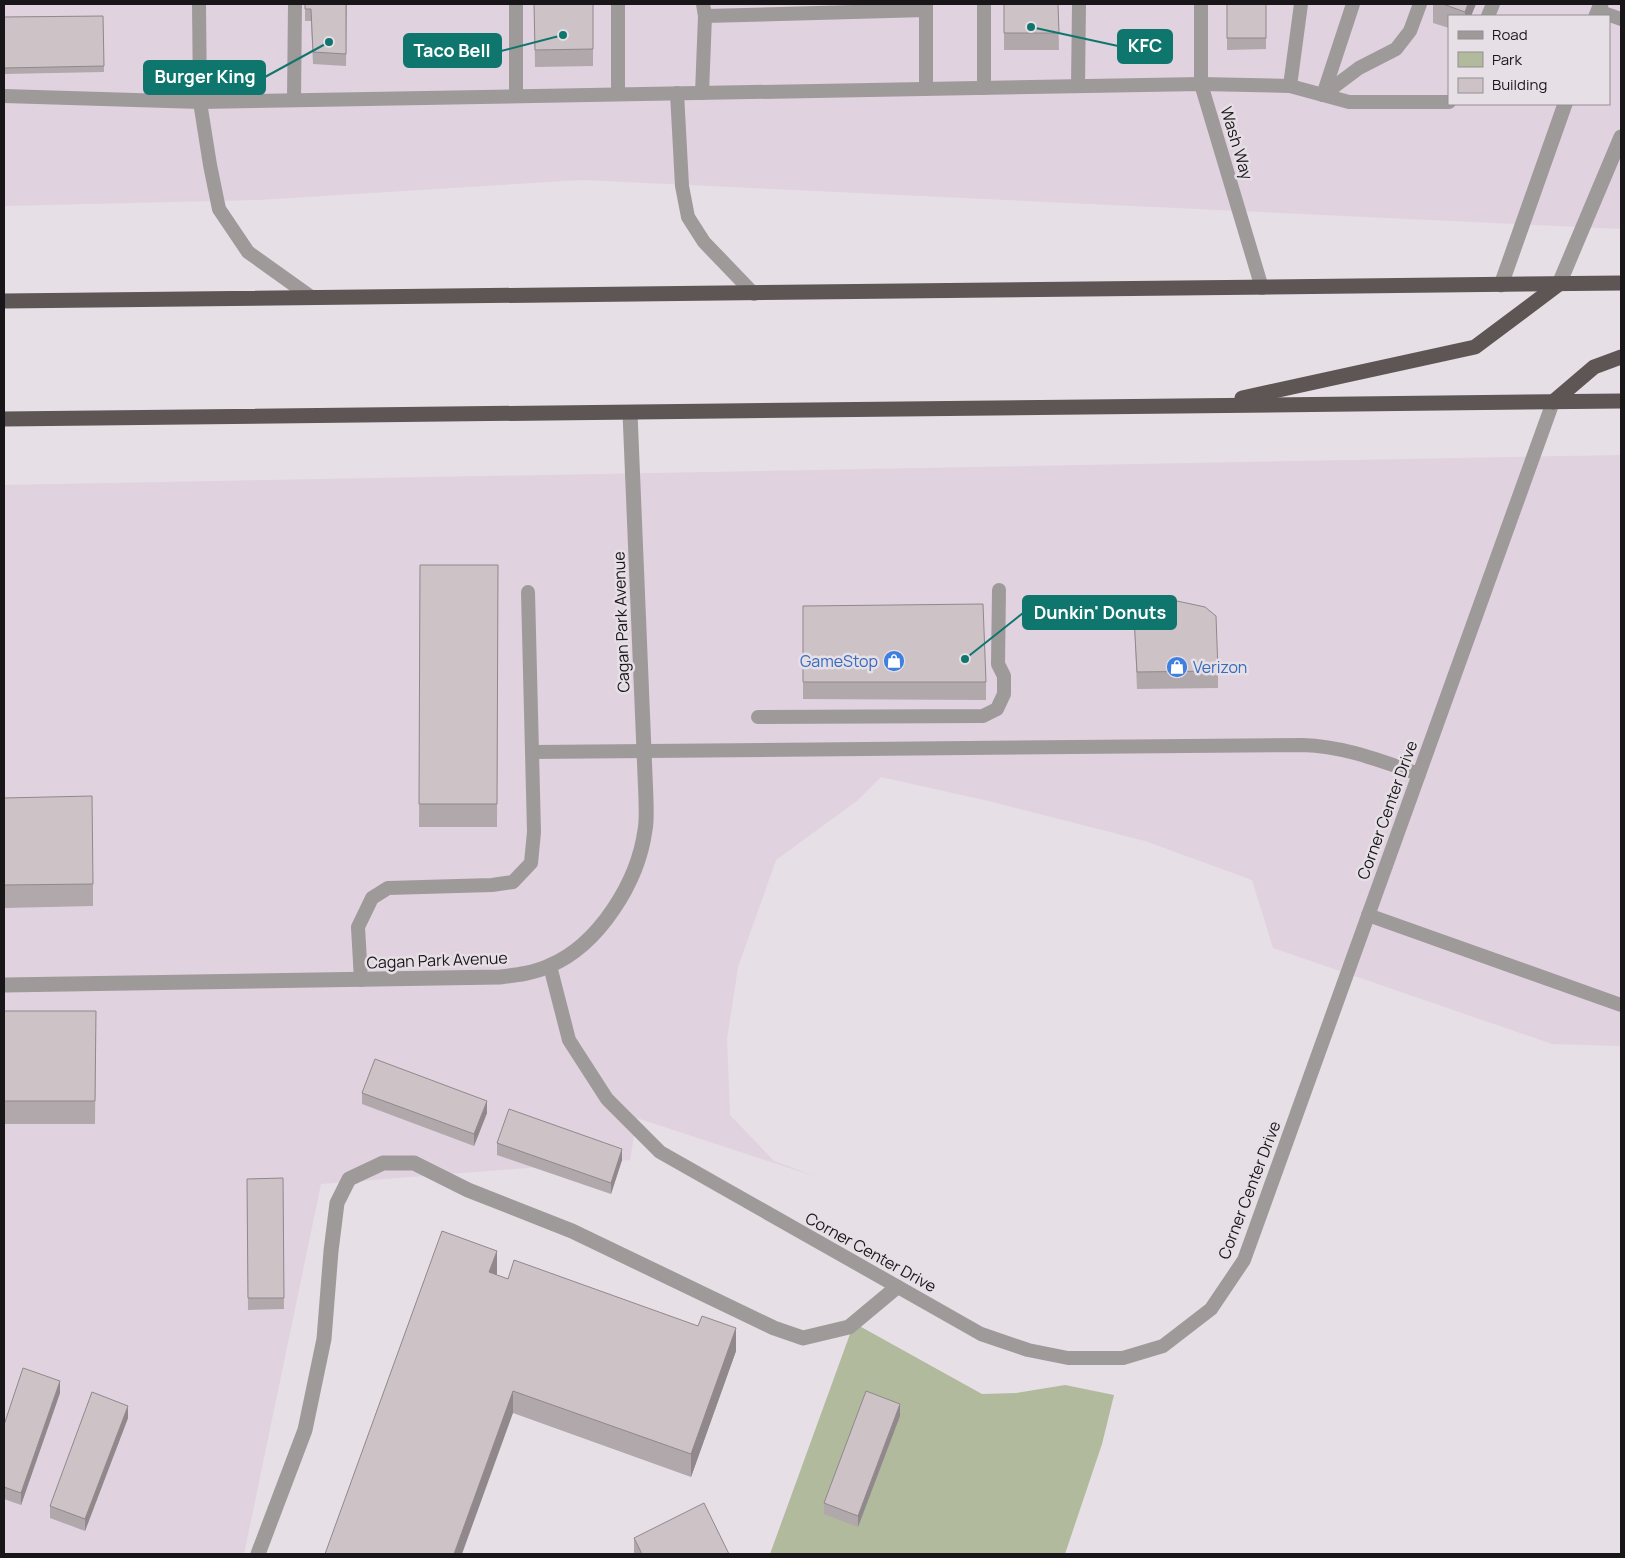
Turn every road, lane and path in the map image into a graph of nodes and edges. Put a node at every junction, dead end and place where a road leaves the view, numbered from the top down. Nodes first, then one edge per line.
1 (199, 4) edge
2 (295, 4) edge
3 (516, 4) edge
4 (618, 4) edge
5 (984, 4) edge
6 (1079, 4) edge
7 (1201, 4) edge
8 (1301, 4) edge
9 (1353, 4) edge
10 (1420, 4) edge
11 (926, 7) edge
12 (721, 9) edge
13 (738, 9) edge
14 (757, 9) edge
15 (704, 10) edge
16 (1598, 10) edge
17 (1621, 19) edge
18 (1201, 84) junction
19 (1078, 86) junction
20 (1290, 86) junction
21 (984, 88) junction
22 (926, 89) junction
23 (677, 93) junction
24 (702, 93) junction
25 (618, 94) junction
26 (1323, 95) junction
27 (4, 96) edge
28 (516, 96) junction
29 (294, 100) junction
30 (200, 102) junction
31 (1448, 102) edge
32 (1565, 105) edge
33 (1621, 137) edge
34 (1621, 283) edge
35 (1559, 284) junction
36 (1501, 285) junction
37 (1262, 288) junction
38 (754, 294) junction
39 (312, 297) junction
40 (4, 301) edge
41 (1621, 357) edge
42 (1621, 401) edge
43 (1553, 402) junction
44 (1210, 405) junction
45 (630, 413) junction
46 (4, 419) edge
47 (999, 590) dead end
48 (528, 592) dead end
49 (758, 716) dead end
50 (644, 751) junction
51 (532, 752) junction
52 (1419, 774) junction
53 (1368, 915) junction
54 (550, 966) junction
55 (361, 980) junction
56 (4, 985) edge
57 (1621, 1005) edge
58 (897, 1286) junction
59 (258, 1554) edge

1 - 30 lane
2 - 29 lane
3 - 28 lane
4 - 25 lane
5 - 21 lane
6 - 19 lane
7 - 18 lane, Wash Way
8 - 20 lane
9 - 26 lane
10 - 26 lane
11 - 14 lane
11 - 22 lane
12 - 13 lane
12 - 15 lane
13 - 14 lane
15 - 24 lane
16 - 17 lane
18 - 19 lane
18 - 20 lane
18 - 37 lane, Wash Way
19 - 21 lane
20 - 26 lane
21 - 22 lane
22 - 24 lane
23 - 24 lane
23 - 25 lane
23 - 38 lane
25 - 28 lane
26 - 31 lane
27 - 30 lane
28 - 29 lane
29 - 30 lane
30 - 39 lane
32 - 36 street
33 - 35 street
34 - 35 highway
35 - 36 highway
35 - 44 highway
36 - 37 highway
37 - 38 highway
38 - 39 highway
39 - 40 highway
41 - 43 highway
42 - 43 highway
43 - 44 highway
43 - 52 lane, Corner Center Drive
44 - 45 highway
45 - 46 highway
45 - 50 street, Cagan Park Avenue
47 - 49 lane
48 - 51 lane
50 - 51 lane
50 - 52 lane
50 - 54 street, Cagan Park Avenue
51 - 55 lane
52 - 53 lane, Corner Center Drive
53 - 57 lane
53 - 58 lane, Corner Center Drive
54 - 55 street, Cagan Park Avenue
54 - 58 lane, Corner Center Drive
55 - 56 street, Cagan Park Avenue
58 - 59 street

